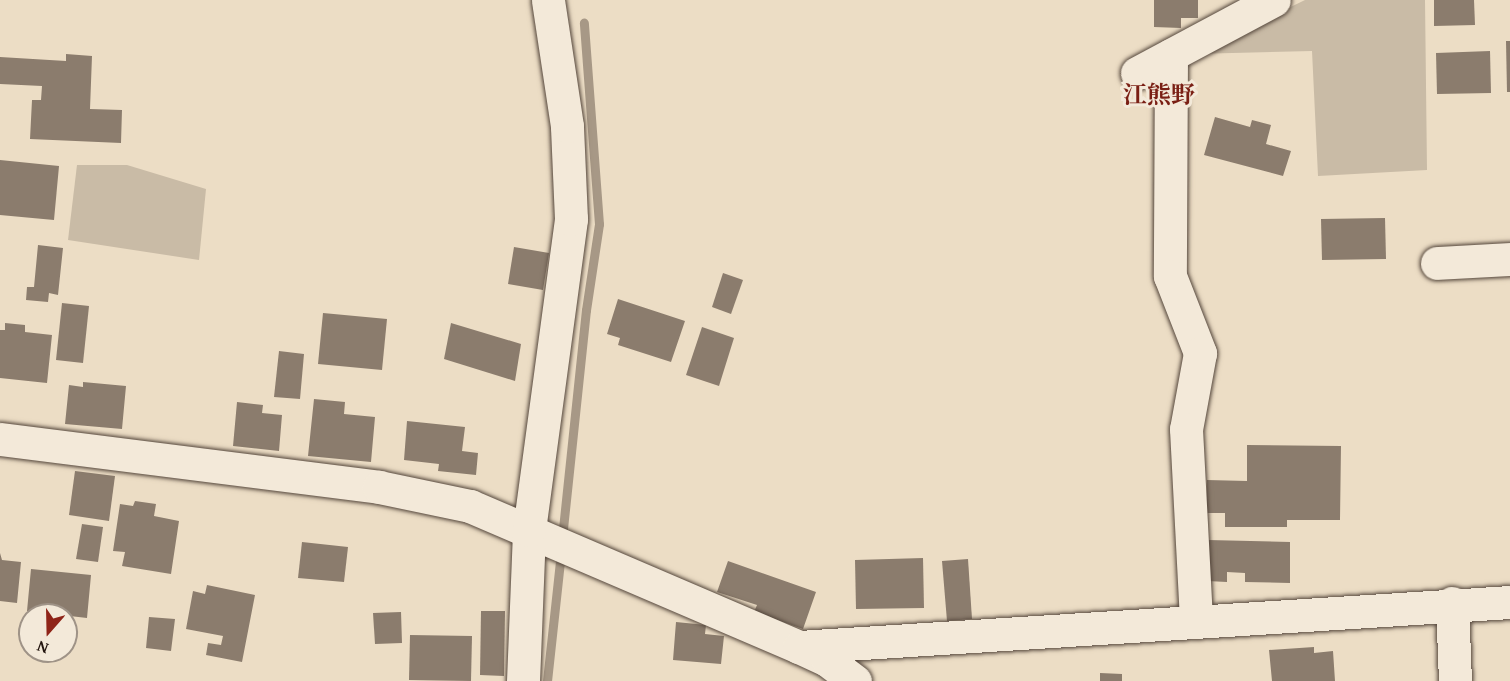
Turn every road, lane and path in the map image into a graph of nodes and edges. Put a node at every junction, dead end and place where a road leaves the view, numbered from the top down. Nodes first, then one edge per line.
1 (548, 0) edge
2 (1274, 0) edge
3 (1171, 55) junction
4 (1137, 73) dead end
5 (1510, 259) edge
6 (1437, 263) dead end
7 (0, 439) edge
8 (538, 534) junction
9 (1510, 602) edge
10 (1452, 603) junction
11 (1196, 620) junction
12 (799, 647) junction
13 (523, 681) edge
14 (855, 681) edge
15 (1455, 681) edge

1 - 8 street
2 - 3 street
3 - 4 street
3 - 11 street
5 - 6 street
7 - 8 street
8 - 12 street
8 - 13 street
9 - 10 street
10 - 11 street
10 - 15 street
11 - 12 street
12 - 14 street

